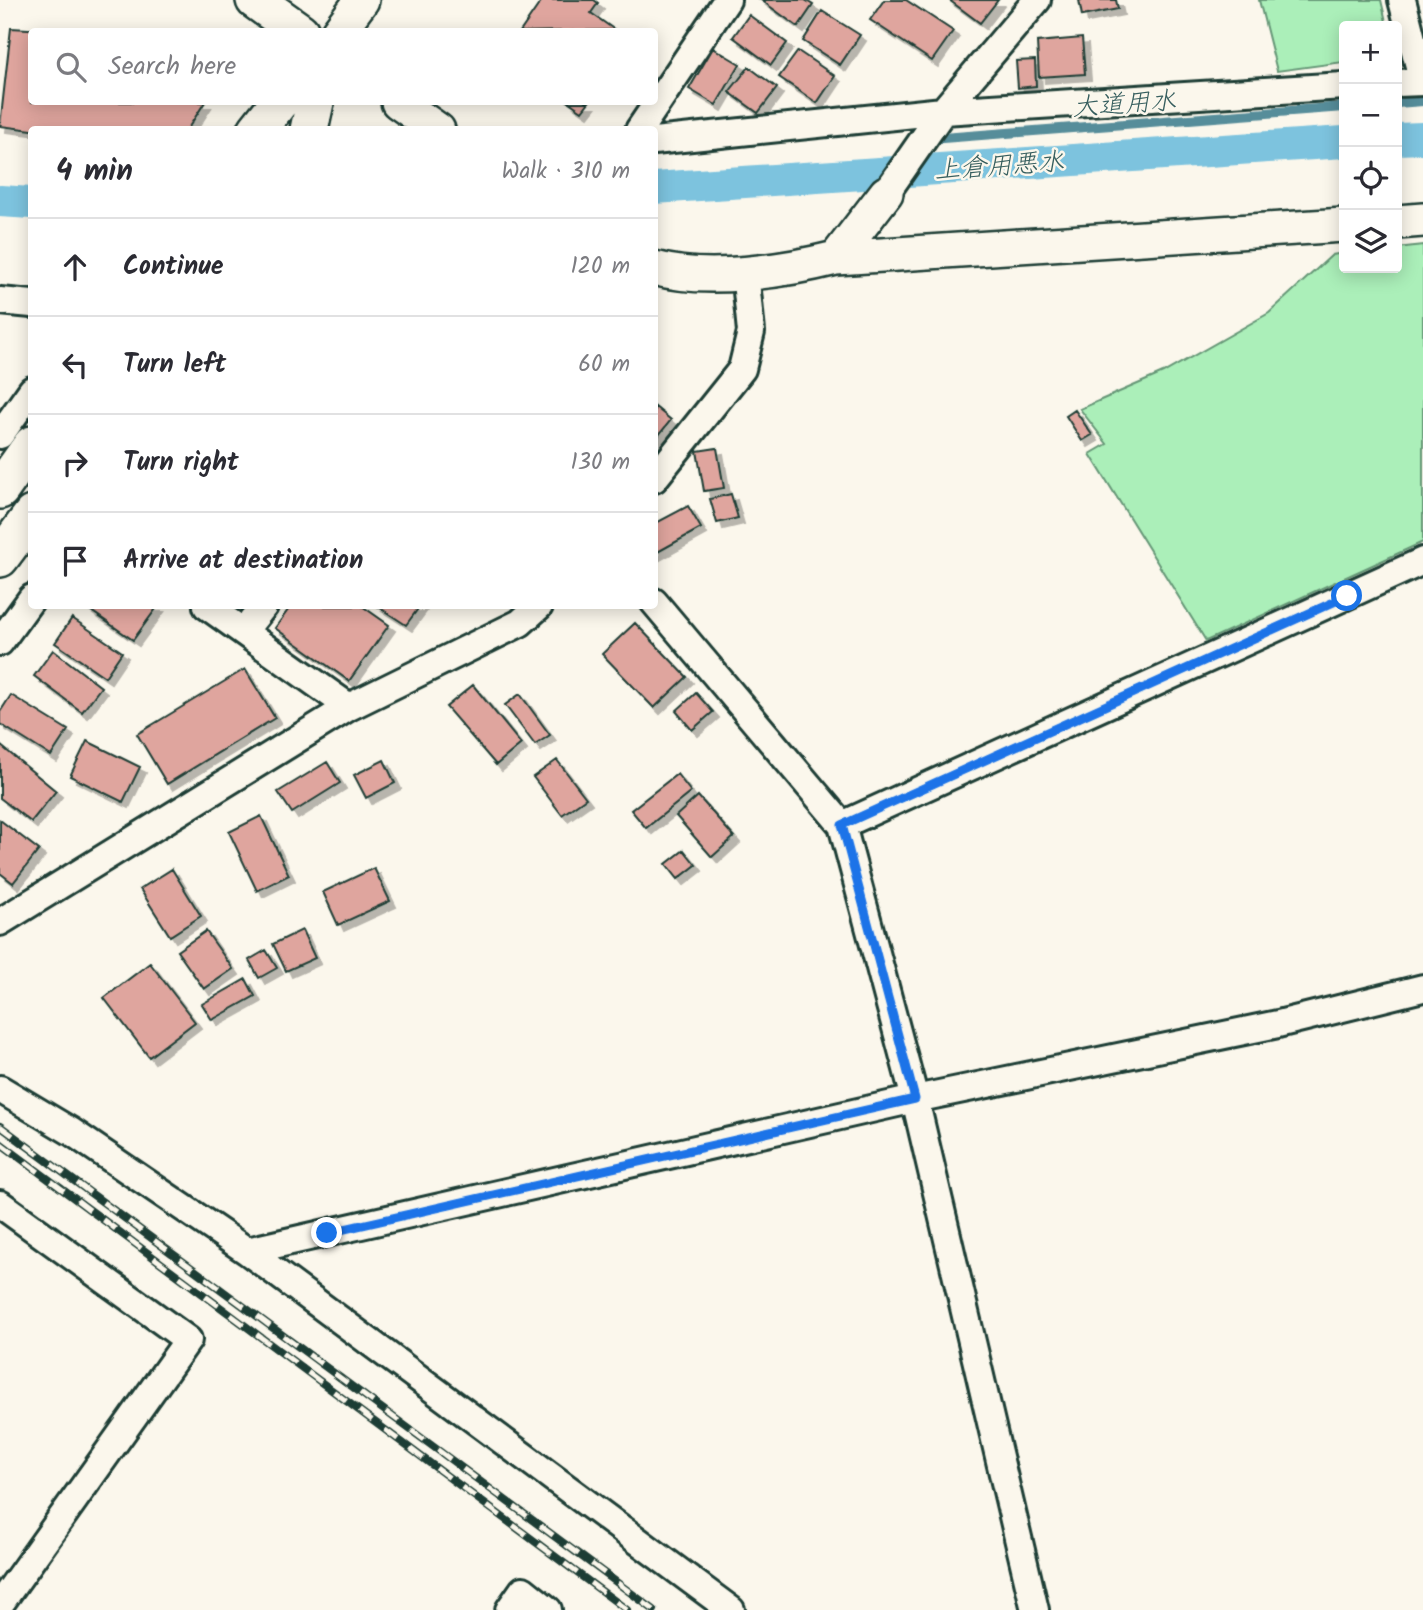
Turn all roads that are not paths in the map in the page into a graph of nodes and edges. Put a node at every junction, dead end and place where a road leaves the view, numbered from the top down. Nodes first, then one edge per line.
1 (255, 0) edge
2 (362, 0) edge
3 (727, 0) edge
4 (1037, 0) edge
5 (1402, 0) edge
6 (294, 28) edge
7 (341, 28) edge
8 (1423, 82) edge
9 (1402, 83) edge
10 (1339, 86) edge
11 (658, 102) edge
12 (277, 105) edge
13 (314, 105) edge
14 (402, 105) edge
15 (656, 105) edge
16 (943, 111) junction
17 (260, 126) edge
18 (310, 126) edge
19 (432, 126) edge
20 (642, 126) edge
21 (658, 141) edge
22 (886, 193) joint
23 (1423, 220) edge
24 (1402, 222) edge
25 (1339, 225) edge
26 (836, 258) junction
27 (658, 268) edge
28 (745, 271) junction
29 (0, 301) edge
30 (28, 304) edge
31 (28, 396) edge
32 (0, 435) edge
33 (28, 451) edge
34 (658, 474) edge
35 (0, 490) edge
36 (28, 520) edge
37 (0, 558) edge
38 (1423, 561) edge
39 (28, 604) edge
40 (658, 607) edge
41 (211, 609) edge
42 (262, 609) edge
43 (536, 609) edge
44 (244, 631) junction
45 (0, 642) edge
46 (349, 707) junction
47 (842, 825) junction
48 (0, 922) edge
49 (1423, 988) edge
50 (0, 1089) edge
51 (915, 1099) junction
52 (0, 1204) edge
53 (247, 1251) junction
54 (0, 1604) edge
55 (509, 1610) edge
56 (548, 1610) edge
57 (731, 1610) edge
58 (1035, 1610) edge

1 - 6 main road
2 - 7 street
3 - 11 street
4 - 16 street
5 - 8 street
8 - 9 street
10 - 16 street
12 - 17 main road
13 - 18 main road
14 - 19 street
15 - 20 street
16 - 21 street
16 - 22 street
22 - 26 street
23 - 24 street
25 - 26 street
26 - 28 street
27 - 28 street
28 - 34 street
29 - 30 street
31 - 32 street
33 - 35 main road
36 - 37 main road
38 - 47 street
39 - 45 street
40 - 47 street
41 - 44 street
42 - 44 street
43 - 46 street
44 - 46 street
46 - 48 street
47 - 51 street
49 - 51 street
50 - 53 street
51 - 53 street
51 - 58 street
52 - 54 street
53 - 57 street
55 - 56 street

